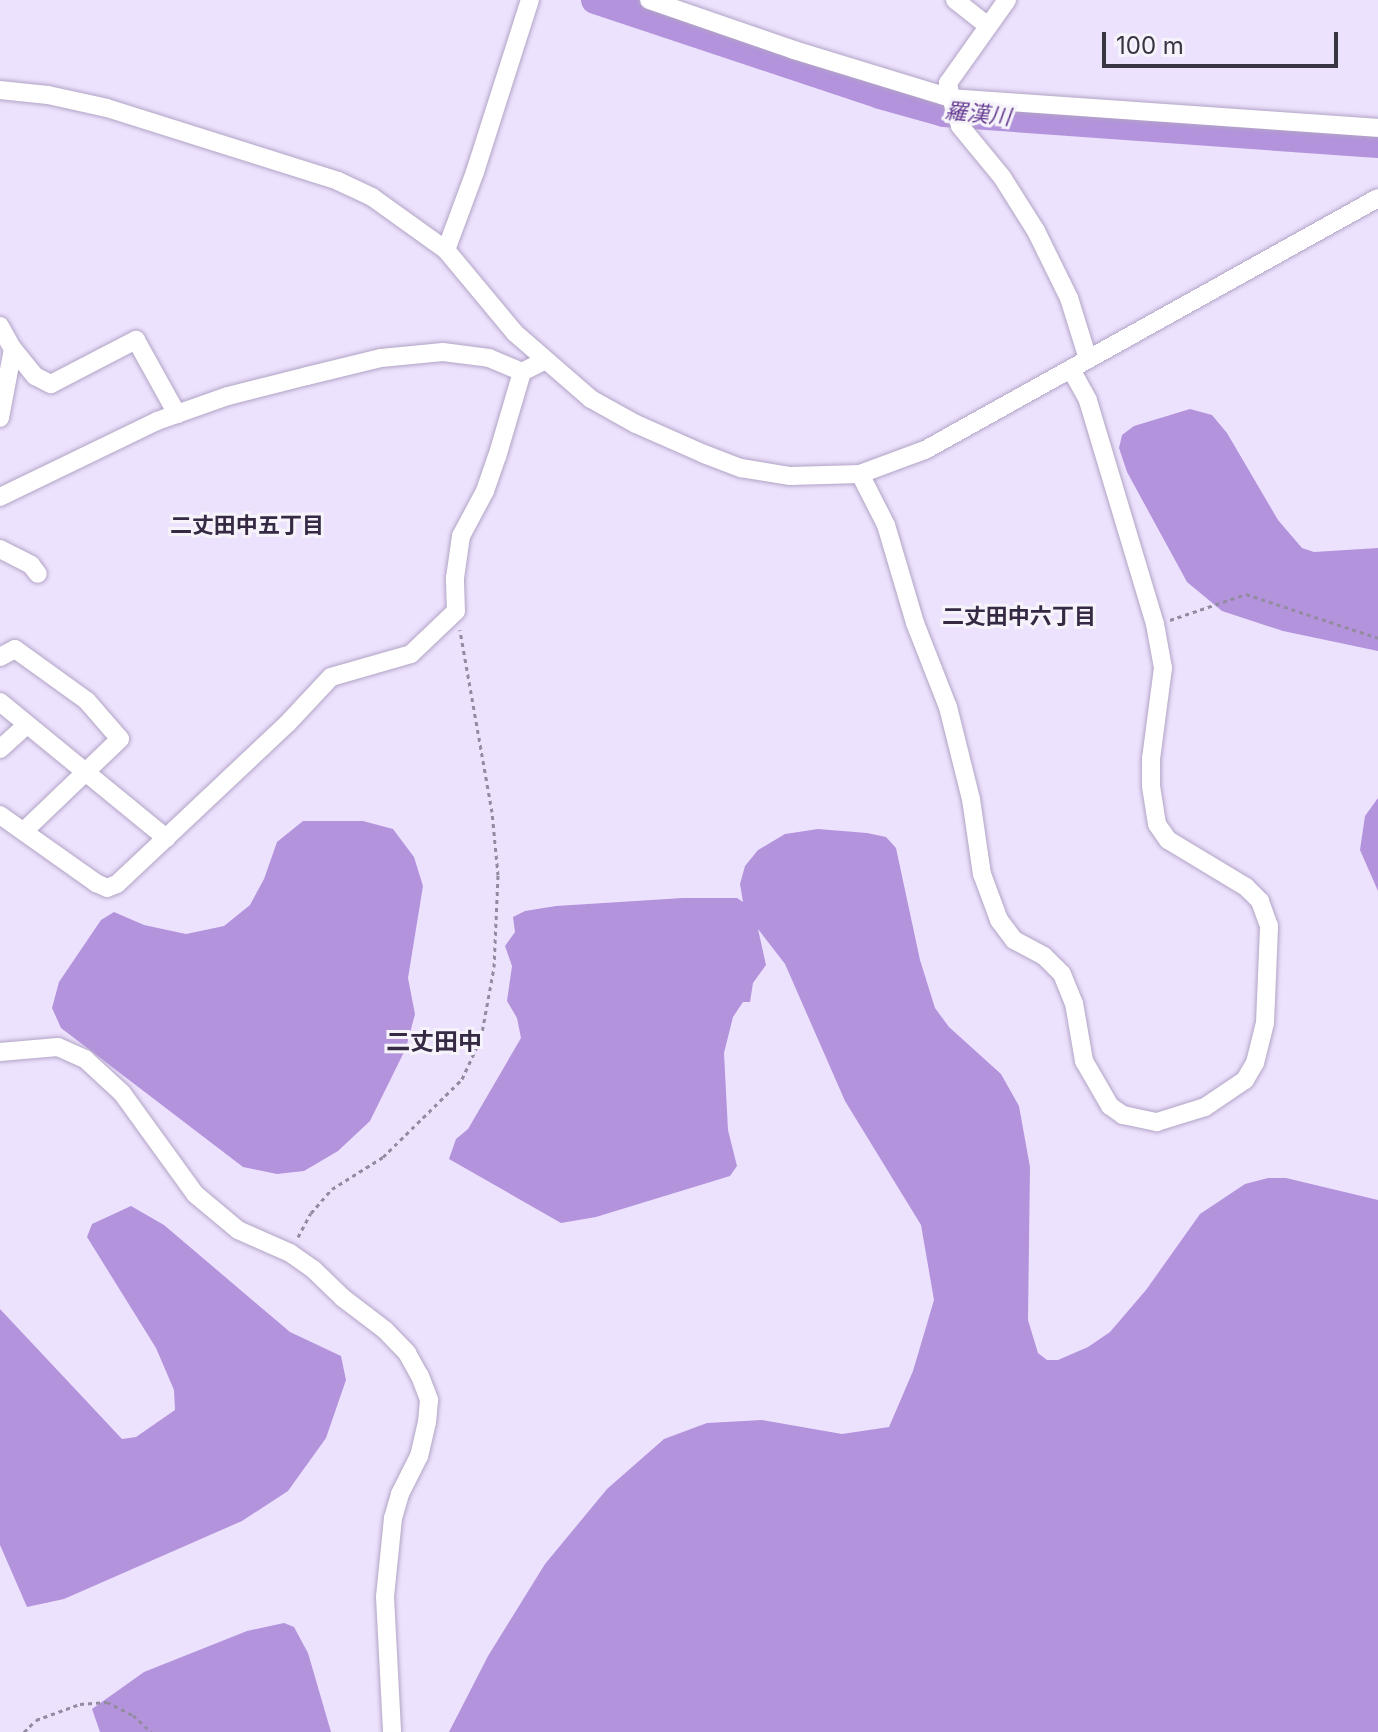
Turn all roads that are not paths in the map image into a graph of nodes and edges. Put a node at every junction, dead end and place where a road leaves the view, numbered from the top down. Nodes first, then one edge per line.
1 (530, 0) edge
2 (649, 0) edge
3 (955, 0) edge
4 (1007, 0) edge
5 (988, 26) junction
6 (0, 90) edge
7 (951, 98) junction
8 (1378, 128) edge
9 (1378, 198) edge
10 (446, 250) junction
11 (0, 326) edge
12 (13, 349) junction
13 (1088, 359) junction
14 (544, 361) junction
15 (1071, 369) junction
16 (522, 372) junction
17 (177, 414) junction
18 (0, 418) edge
19 (860, 474) junction
20 (0, 492) edge
21 (0, 549) edge
22 (38, 574) dead end
23 (0, 657) edge
24 (0, 702) edge
25 (27, 725) junction
26 (0, 749) edge
27 (85, 773) junction
28 (0, 815) edge
29 (24, 831) junction
30 (166, 838) junction
31 (0, 1052) edge
32 (392, 1732) edge

1 - 10 street
2 - 7 street
3 - 5 street
4 - 5 street
5 - 7 street
6 - 10 street
7 - 8 street
7 - 13 street
9 - 13 street
10 - 14 street
11 - 12 street
12 - 17 street
12 - 18 street
13 - 15 street
14 - 16 street
14 - 19 street
15 - 19 street
15 - 19 street
16 - 17 street
16 - 30 street
17 - 20 street
21 - 22 street
23 - 27 street
24 - 25 street
25 - 26 street
25 - 27 street
27 - 29 street
27 - 30 street
28 - 29 street
29 - 30 street
31 - 32 street

